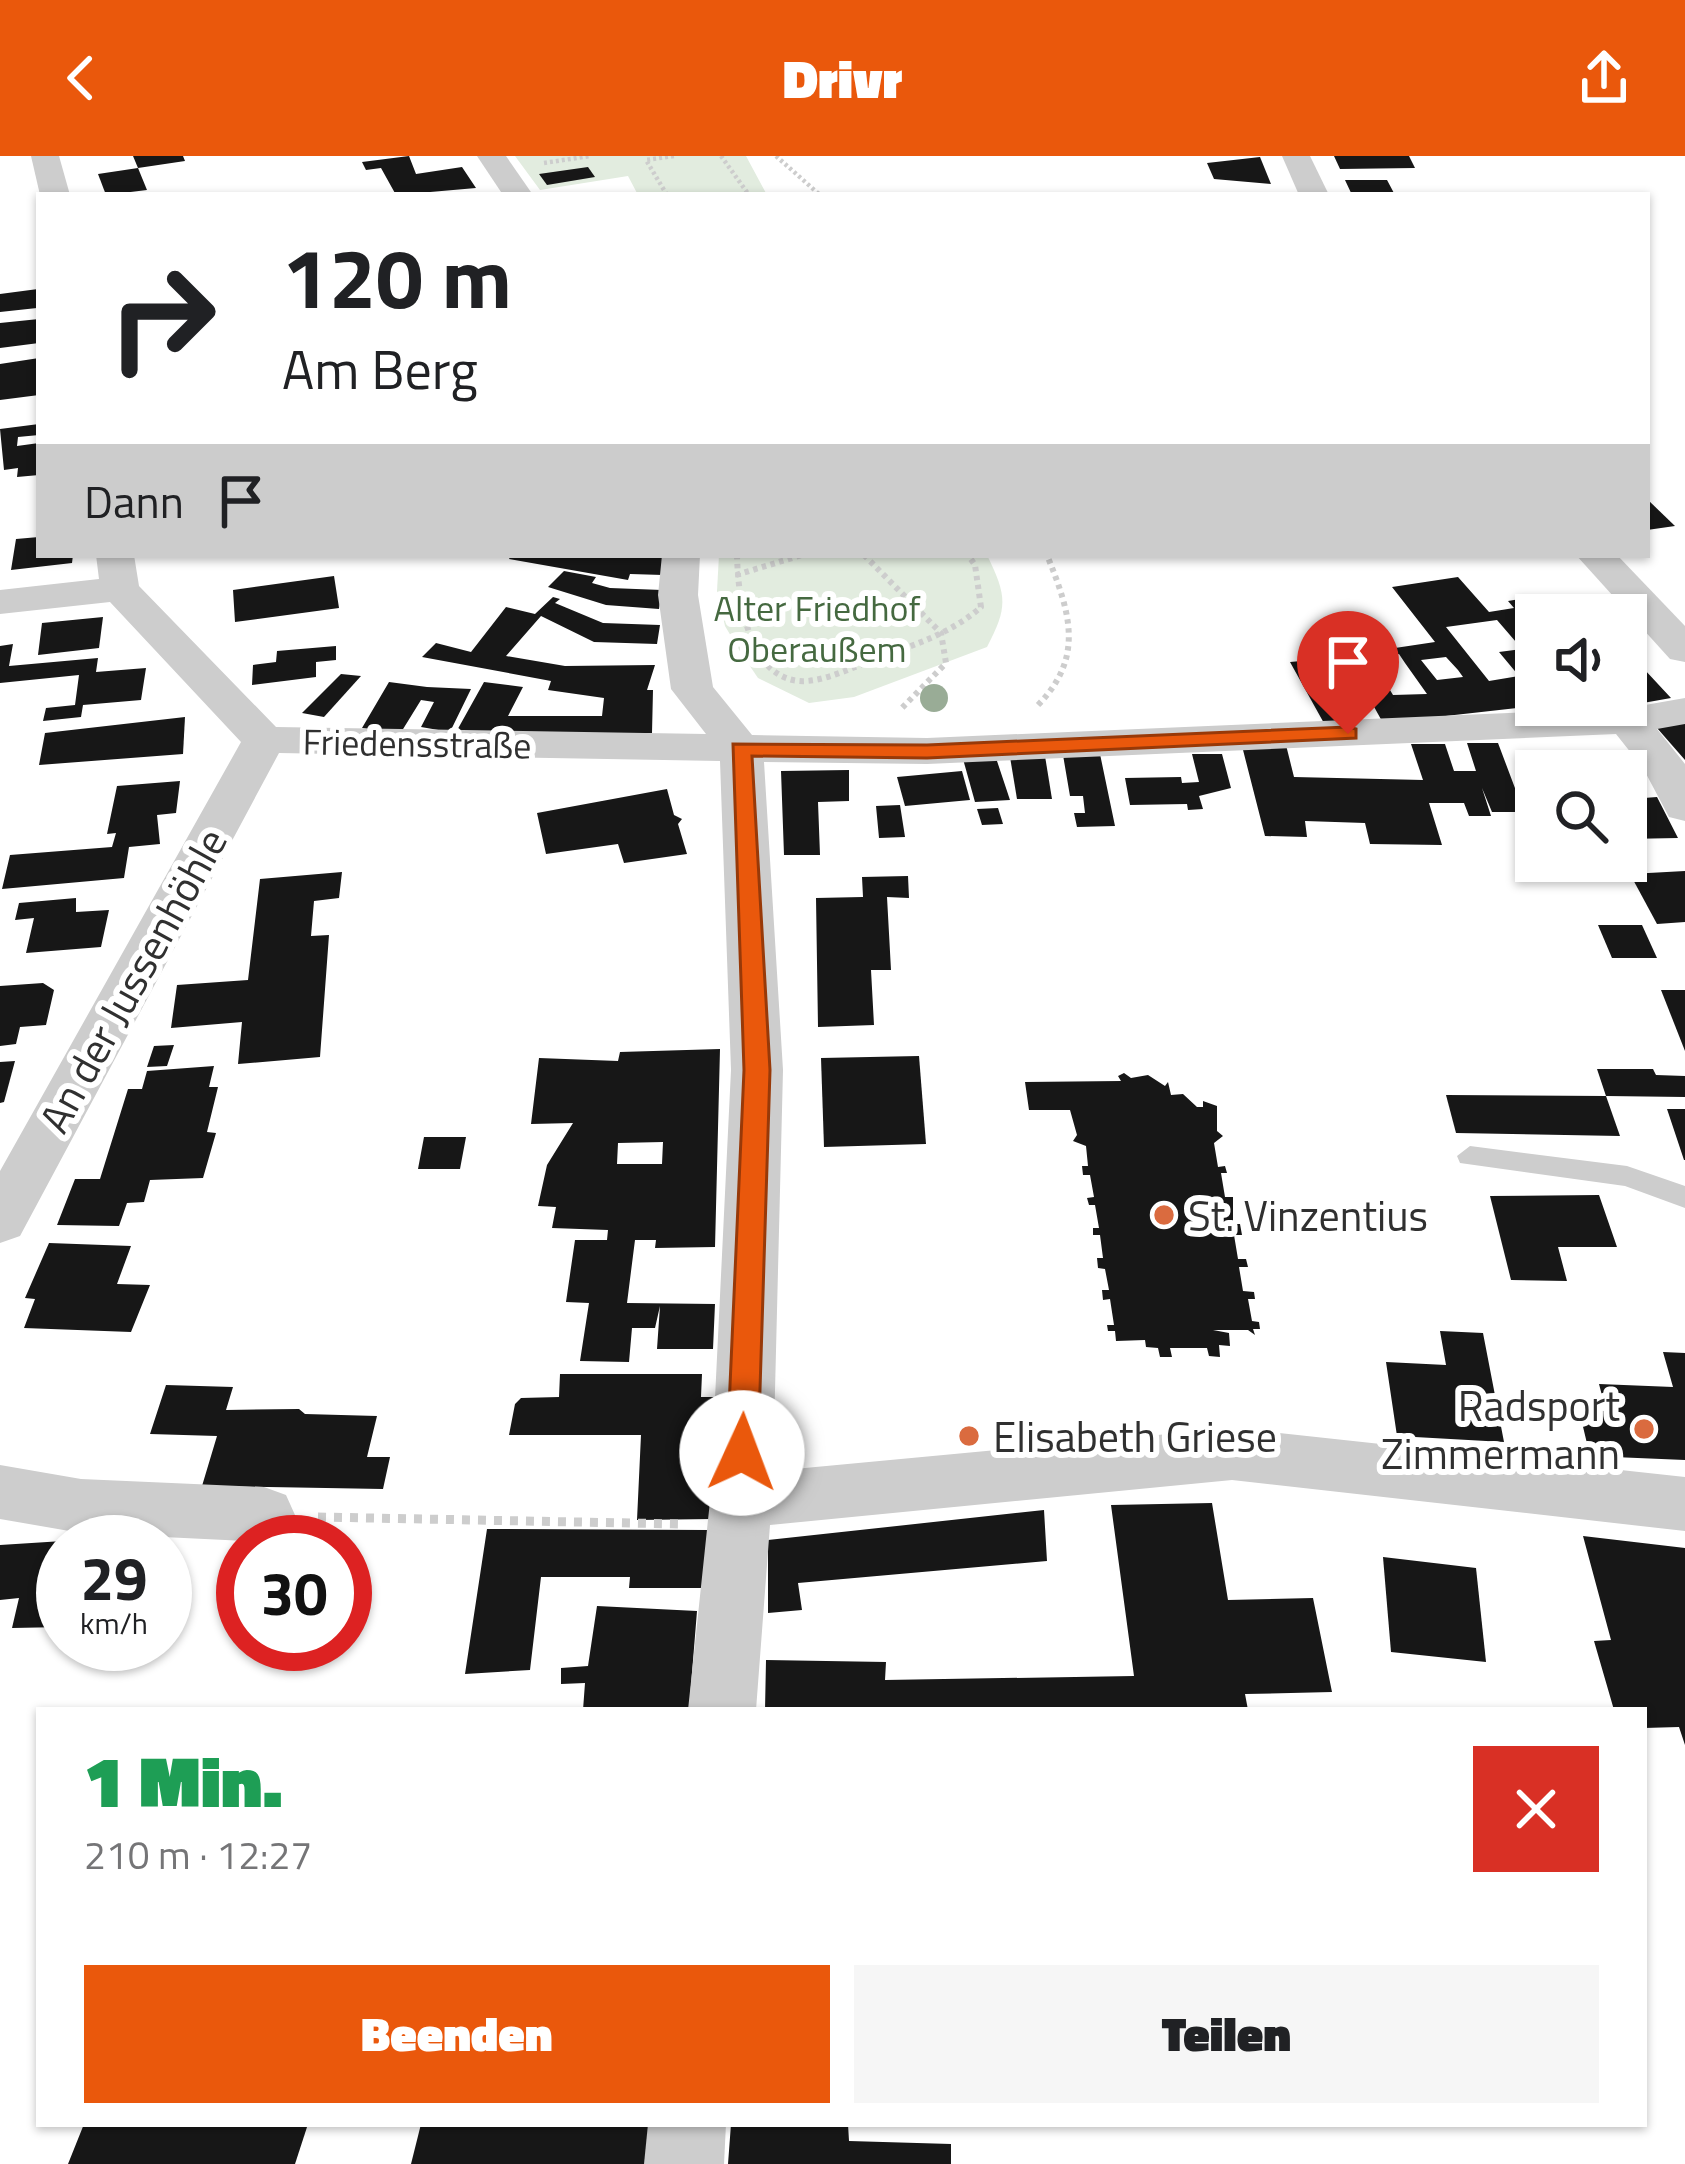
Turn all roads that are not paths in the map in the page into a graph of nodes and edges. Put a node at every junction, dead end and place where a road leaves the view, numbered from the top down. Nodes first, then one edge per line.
1 (45, 156) edge
2 (491, 156) edge
3 (1296, 156) edge
4 (54, 192) edge
5 (516, 192) edge
6 (1313, 192) edge
7 (681, 558) edge
8 (1598, 558) edge
9 (117, 572) edge
10 (0, 602) edge
11 (1685, 650) edge
12 (1685, 711) edge
13 (1647, 718) edge
14 (1535, 726) edge
15 (1631, 726) edge
16 (264, 740) junction
17 (741, 749) junction
18 (1685, 807) edge
19 (1470, 1156) dead end
20 (1685, 1197) edge
21 (0, 1221) edge
22 (0, 1492) edge
23 (1685, 1504) edge
24 (739, 1512) junction
25 (264, 1515) road end
26 (722, 1707) edge
27 (687, 2127) edge
28 (684, 2164) edge

1 - 4 street
2 - 5 street
3 - 6 street
7 - 17 street
8 - 11 street
9 - 10 street
9 - 16 street, Friedensstraße
12 - 13 street, Friedensstraße
14 - 17 street, Friedensstraße
15 - 18 street
16 - 17 street, Friedensstraße
16 - 21 street, An der Jussenhöhle
17 - 24 street
19 - 20 lane
22 - 25 street
23 - 24 street
24 - 26 street
27 - 28 street

